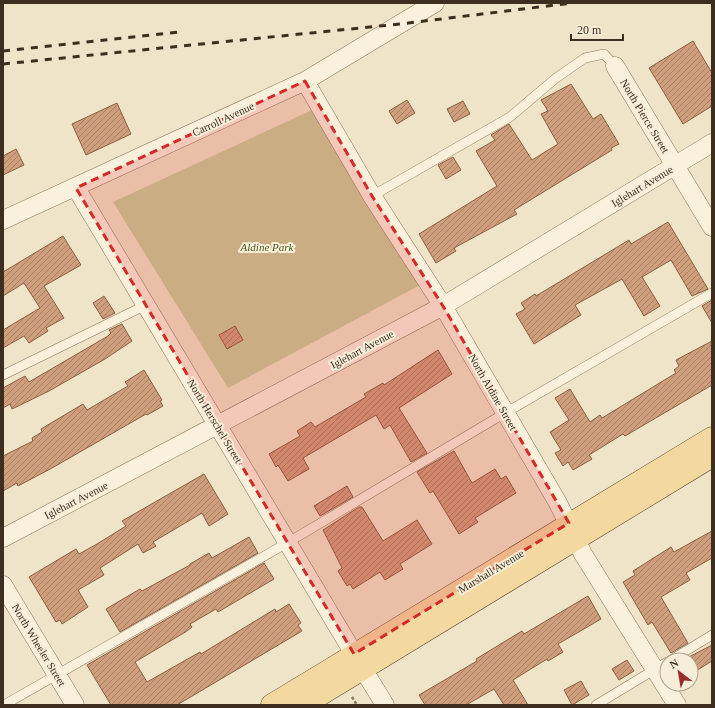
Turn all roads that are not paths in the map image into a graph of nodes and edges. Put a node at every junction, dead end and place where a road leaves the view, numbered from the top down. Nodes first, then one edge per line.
1 (435, 3) edge
2 (615, 66) joint
3 (305, 81) junction
4 (712, 143) edge
5 (676, 166) junction
6 (76, 188) junction
7 (372, 196) junction
8 (3, 220) edge
9 (712, 227) edge
10 (712, 292) edge
11 (146, 305) junction
12 (442, 306) junction
13 (3, 375) edge
14 (505, 413) junction
15 (218, 426) junction
16 (712, 438) edge
17 (712, 456) edge
18 (573, 531) junction
19 (3, 538) edge
20 (287, 543) junction
21 (3, 585) edge
22 (712, 635) edge
23 (684, 652) edge
24 (659, 657) edge
25 (358, 661) junction
26 (659, 667) edge
27 (56, 674) junction
28 (673, 692) edge
29 (4, 705) edge
30 (75, 705) edge
31 (272, 705) edge
32 (303, 705) edge
33 (385, 705) edge
34 (596, 705) edge
35 (677, 705) edge

1 - 3 street, Carroll Avenue
2 - 5 street, North Pierce Street
2 - 7 lane
3 - 6 street, Carroll Avenue
3 - 7 street, North Aldine Street
4 - 5 street, Iglehart Avenue
5 - 9 street, North Pierce Street
5 - 12 street, Iglehart Avenue
6 - 8 street, Carroll Avenue
6 - 11 street, North Herschel Street
7 - 12 street, North Aldine Street
10 - 14 lane
11 - 13 lane
11 - 15 street, North Herschel Street
12 - 14 street, North Aldine Street
12 - 15 street, Iglehart Avenue
14 - 18 street, North Aldine Street
14 - 20 lane
15 - 19 street, Iglehart Avenue
15 - 20 street, North Herschel Street
16 - 18 main road, Marshall Avenue
17 - 18 main road, Marshall Avenue
18 - 24 street, North Aldine Street
18 - 25 main road, Marshall Avenue
20 - 25 street, North Herschel Street
20 - 27 lane
21 - 27 street, North Wheeler Street
22 - 23 lane
25 - 31 main road, Marshall Avenue
25 - 32 main road, Marshall Avenue
25 - 33 street, North Herschel Street
26 - 34 lane
27 - 29 lane
27 - 30 street, North Wheeler Street
28 - 35 street, North Aldine Street

